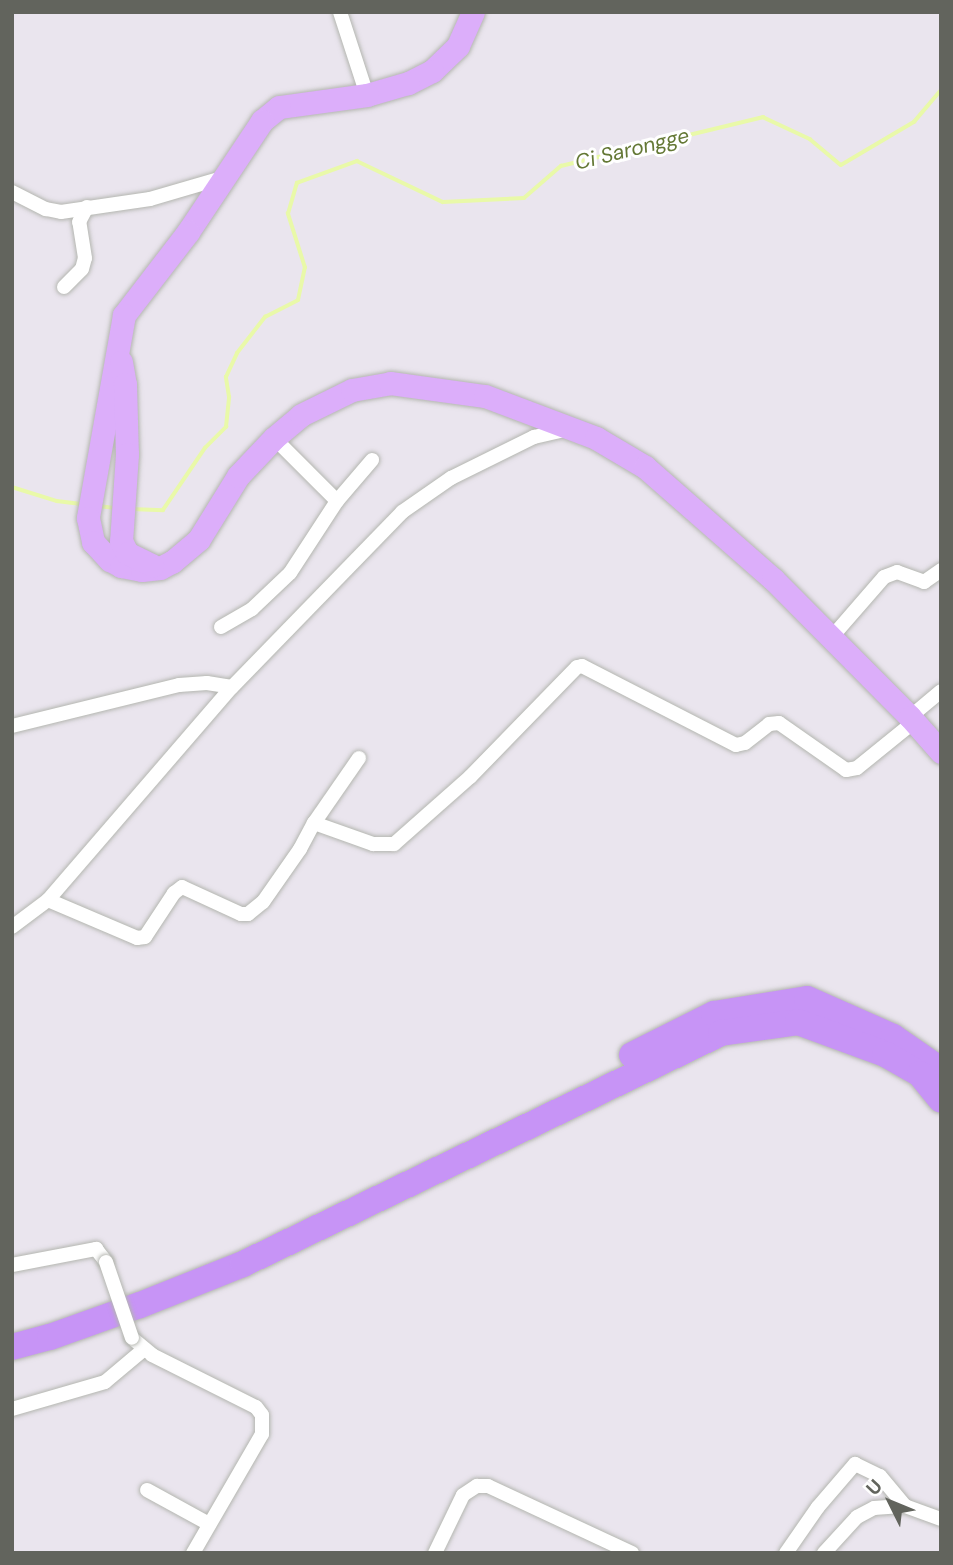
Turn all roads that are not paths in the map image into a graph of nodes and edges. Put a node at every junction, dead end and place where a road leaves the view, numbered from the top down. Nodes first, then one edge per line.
1 (340, 12) edge
2 (473, 12) edge
3 (366, 95) junction
4 (227, 177) junction
5 (12, 192) edge
6 (87, 207) junction
7 (64, 287) dead end
8 (116, 353) junction
9 (571, 428) junction
10 (274, 438) junction
11 (372, 460) dead end
12 (337, 501) junction
13 (160, 568) junction
14 (941, 570) edge
15 (221, 627) dead end
16 (831, 638) junction
17 (232, 687) junction
18 (941, 691) edge
19 (913, 719) junction
20 (12, 726) edge
21 (939, 746) edge
22 (359, 758) dead end
23 (314, 823) junction
24 (48, 900) junction
25 (12, 926) edge
26 (941, 1070) edge
27 (941, 1100) edge
28 (12, 1265) edge
29 (12, 1332) edge
30 (12, 1347) edge
31 (143, 1350) junction
32 (12, 1409) edge
33 (146, 1490) dead end
34 (905, 1506) junction
35 (941, 1519) edge
36 (209, 1524) junction
37 (193, 1553) edge
38 (435, 1553) edge
39 (632, 1553) edge
40 (786, 1553) edge
41 (824, 1553) edge

1 - 3 street
2 - 3 main road
3 - 4 main road
4 - 6 street
4 - 8 main road
5 - 6 street
6 - 7 street
8 - 13 main road
8 - 13 main road
9 - 10 main road
9 - 16 main road
9 - 17 street
10 - 12 street
10 - 13 main road
11 - 12 street
12 - 15 street
14 - 16 street
16 - 19 main road
17 - 20 street
17 - 24 street
18 - 19 street
19 - 21 main road
19 - 23 street
22 - 23 street
23 - 24 street
24 - 25 street
26 - 29 highway
27 - 30 highway
28 - 31 street, bridge
31 - 32 street
31 - 36 street
33 - 36 street
34 - 35 street
34 - 40 street
34 - 41 street
36 - 37 street
38 - 39 street

